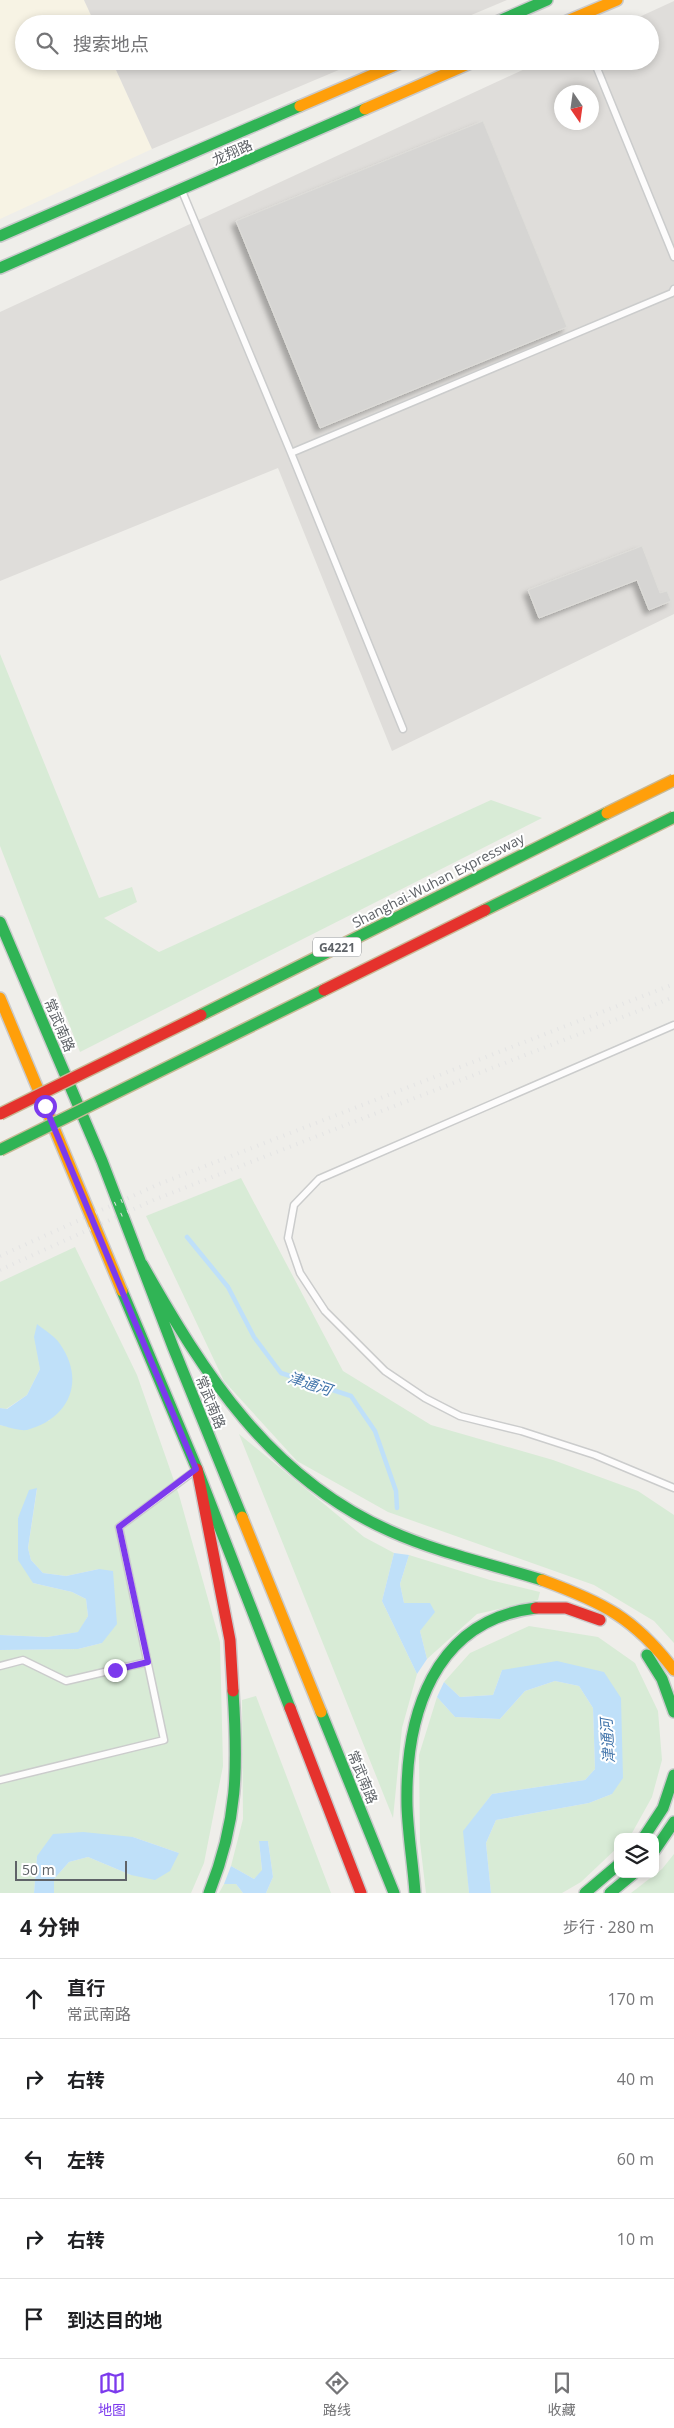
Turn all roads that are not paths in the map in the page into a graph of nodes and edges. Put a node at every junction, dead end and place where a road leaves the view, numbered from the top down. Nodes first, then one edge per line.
1 (547, 0) edge
2 (617, 0) edge
3 (513, 15) edge
4 (587, 15) edge
5 (384, 70) edge
6 (454, 70) edge
7 (598, 70) edge
8 (181, 190) junction
9 (0, 236) edge
10 (674, 257) edge
11 (0, 268) edge
12 (674, 289) edge
13 (291, 453) junction
14 (403, 729) dead end
15 (674, 780) edge
16 (674, 817) edge
17 (0, 922) edge
18 (0, 998) edge
19 (674, 1026) edge
20 (0, 1114) edge
21 (0, 1150) edge
22 (142, 1264) junction
23 (196, 1469) junction
24 (672, 1486) edge
25 (148, 1662) junction
26 (0, 1666) edge
27 (674, 1670) edge
28 (674, 1712) edge
29 (674, 1775) edge
30 (0, 1780) edge
31 (674, 1822) edge
32 (647, 1833) edge
33 (659, 1844) edge
34 (614, 1868) edge
35 (628, 1878) edge
36 (209, 1893) edge
37 (361, 1893) edge
38 (394, 1893) edge
39 (415, 1893) edge
40 (585, 1893) edge
41 (610, 1893) edge

1 - 3 main road
2 - 4 main road
5 - 9 main road, 龙翔路
6 - 8 main road, 龙翔路
7 - 10 lane
8 - 11 main road, 龙翔路
8 - 13 lane
12 - 13 lane
13 - 14 lane
15 - 20 main road, Shanghai-Wuhan Expressway / G4221, bridge
16 - 21 main road, G4221, bridge
17 - 22 main road, 常武南路
18 - 23 main road
19 - 24 lane
22 - 27 main road
22 - 38 main road, 常武南路
23 - 25 lane
23 - 36 main road
23 - 37 main road
25 - 26 lane
25 - 30 lane
28 - 39 main road
29 - 32 main road
31 - 33 main road
34 - 40 main road
35 - 41 main road

